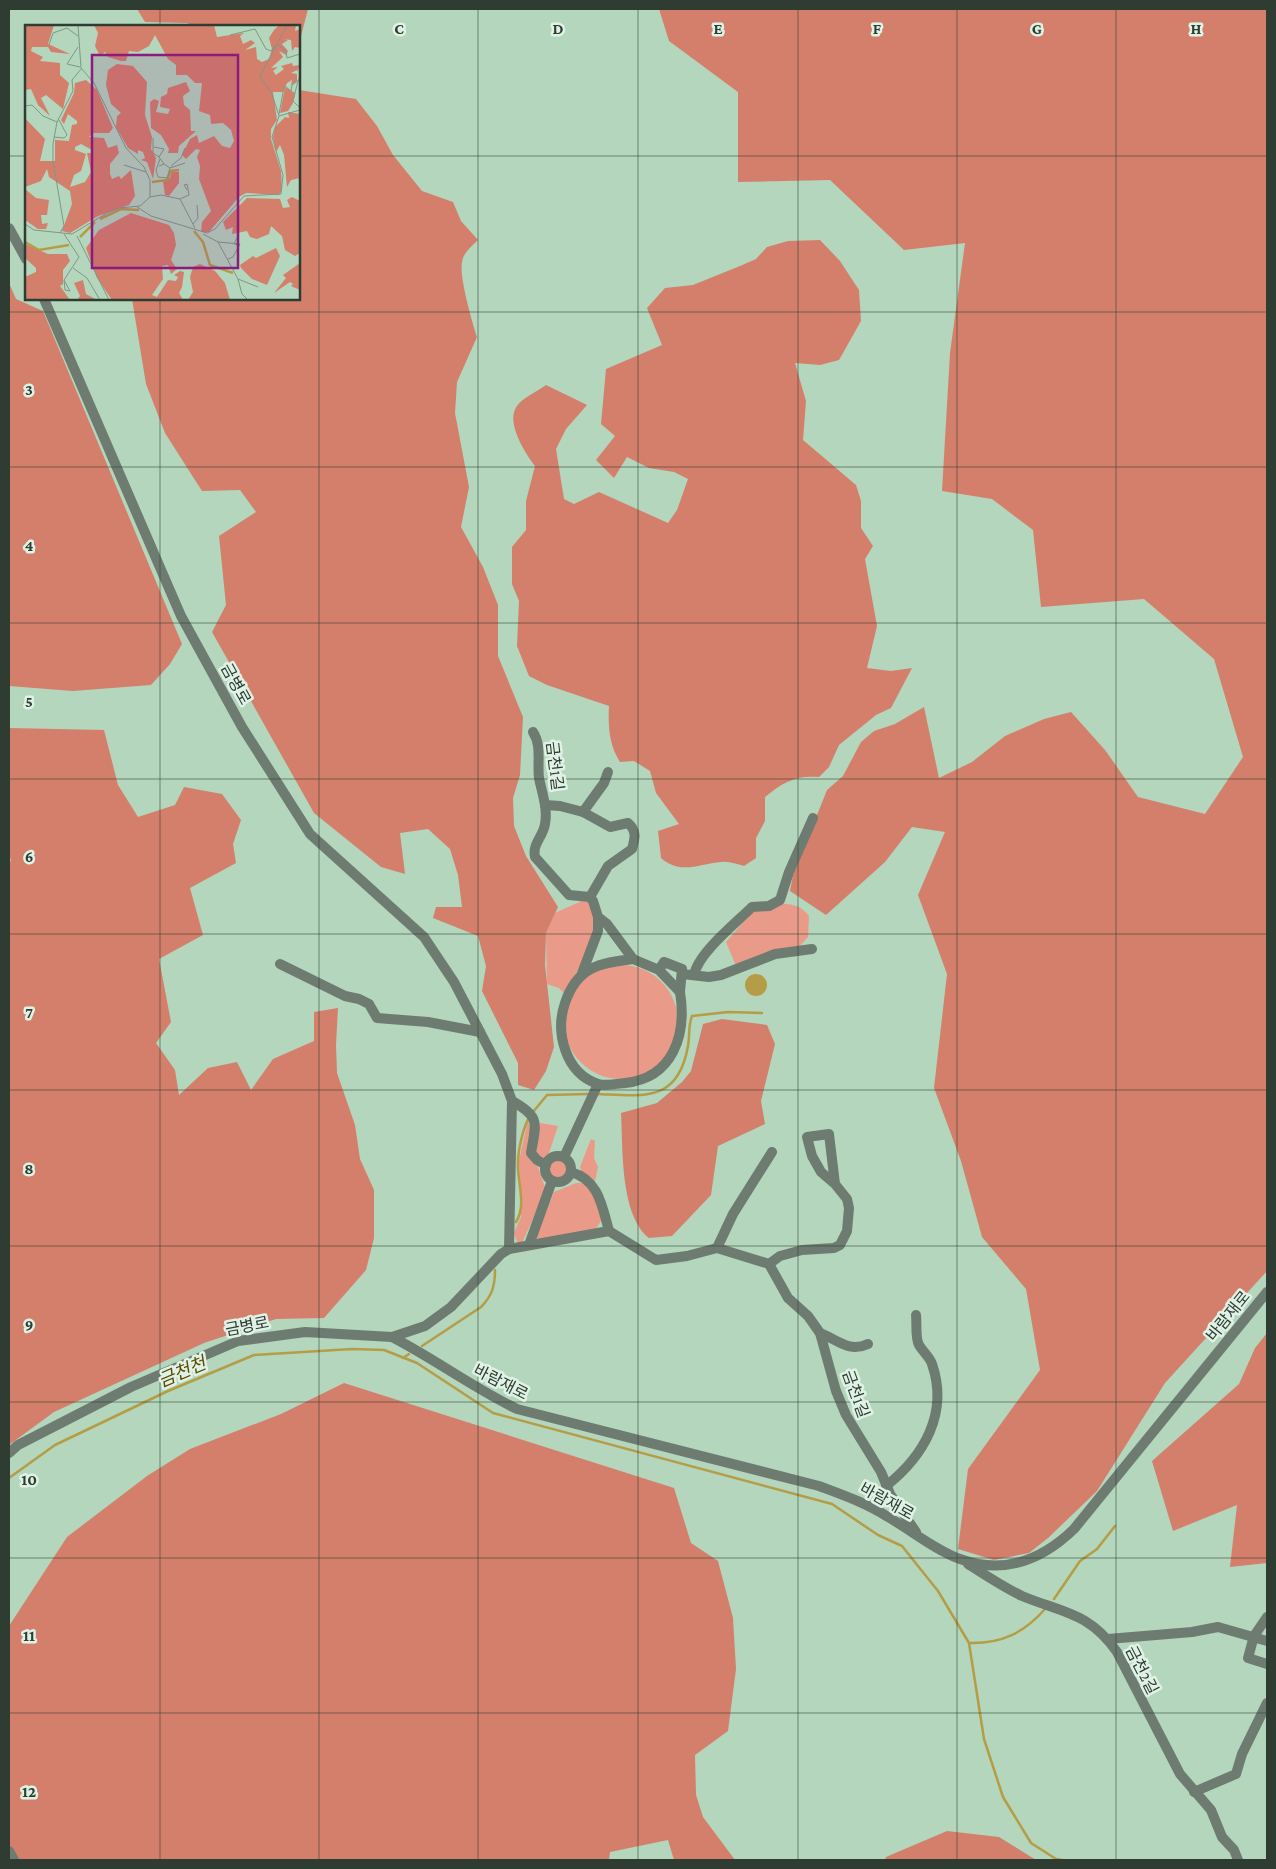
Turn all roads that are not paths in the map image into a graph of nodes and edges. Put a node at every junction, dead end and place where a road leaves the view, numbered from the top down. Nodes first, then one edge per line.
1 (9, 228) edge
2 (25, 257) edge
3 (44, 300) edge
4 (533, 732) dead end
5 (608, 772) dead end
6 (544, 805) junction
7 (583, 812) junction
8 (813, 818) dead end
9 (590, 897) junction
10 (598, 917) junction
11 (812, 949) dead end
12 (633, 959) junction
13 (280, 964) dead end
14 (659, 970) junction
15 (682, 974) junction
16 (694, 975) junction
17 (581, 976) junction
18 (680, 992) junction
19 (480, 1032) junction
20 (595, 1090) junction
21 (512, 1101) junction
22 (772, 1152) dead end
23 (564, 1157) junction
24 (546, 1165) junction
25 (571, 1172) junction
26 (552, 1181) junction
27 (835, 1184) junction
28 (609, 1231) junction
29 (529, 1246) junction
30 (717, 1248) junction
31 (505, 1252) junction
32 (769, 1264) junction
33 (1267, 1292) edge
34 (916, 1315) dead end
35 (820, 1333) junction
36 (392, 1337) junction
37 (868, 1344) dead end
38 (9, 1453) edge
39 (886, 1486) junction
40 (918, 1535) junction
41 (958, 1559) junction
42 (1267, 1617) edge
43 (1254, 1636) junction
44 (1108, 1639) junction
45 (1267, 1641) edge
46 (1267, 1664) edge
47 (1267, 1703) edge
48 (1194, 1792) junction
49 (9, 1851) edge
50 (14, 1860) edge
51 (1238, 1860) edge

1 - 2 street
3 - 19 street, 금병로
4 - 6 street, 금천1길
5 - 7 street
6 - 7 street, 금천1길
6 - 9 street, 금천1길
7 - 9 street, 금천1길
8 - 16 street
9 - 10 street
10 - 12 street
10 - 17 street
11 - 16 street
12 - 14 street
12 - 17 street
13 - 19 street
14 - 15 street
14 - 18 street
15 - 16 street
15 - 18 street
17 - 20 street
18 - 20 street
19 - 21 street, 금병로
20 - 23 street
21 - 24 street
21 - 31 street, 금병로
22 - 30 street
23 - 24 street
23 - 25 street
24 - 26 street
25 - 26 street
25 - 28 street
26 - 29 street
27 - 27 street
27 - 32 street
28 - 29 street
28 - 30 street
29 - 31 street
30 - 32 street
31 - 36 street, 금병로
32 - 35 street, 금천1길
33 - 41 street, 바람재로
34 - 39 street
35 - 37 street
35 - 39 street, 금천1길
36 - 38 street, 금병로
36 - 40 street, 바람재로
39 - 40 street, 금천1길
40 - 41 street, 바람재로
41 - 44 street, 금천2길
42 - 43 street
43 - 44 street
43 - 45 street
43 - 46 street
44 - 48 street, 금천2길
47 - 48 street
48 - 51 street, 금천2길
49 - 50 street

